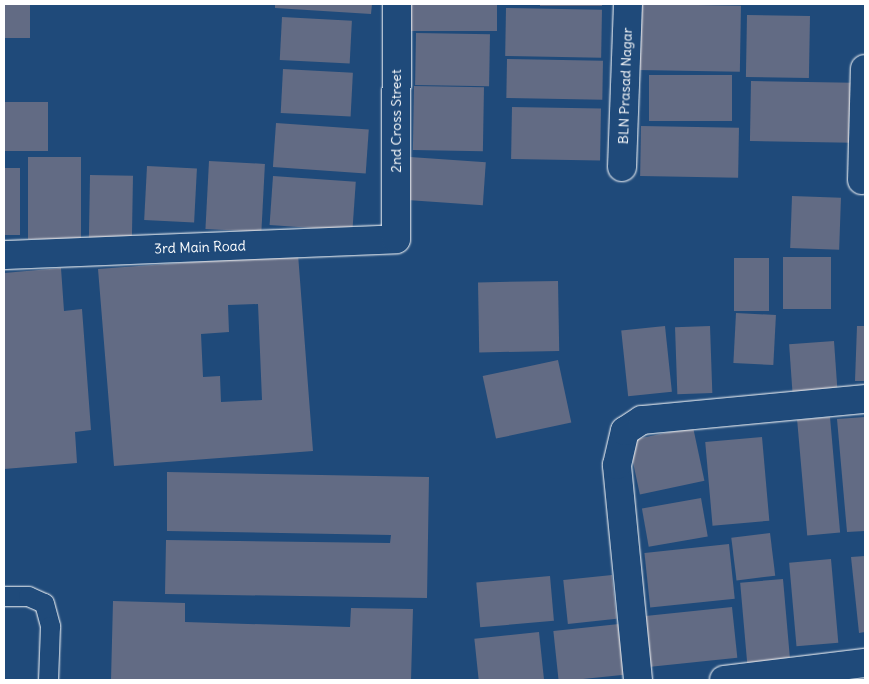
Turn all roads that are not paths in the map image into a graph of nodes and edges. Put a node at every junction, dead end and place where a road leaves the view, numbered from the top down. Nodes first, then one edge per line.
1 (397, 4) edge
2 (628, 4) edge
3 (865, 69) edge
4 (622, 167) dead end
5 (862, 180) dead end
6 (396, 239) joint
7 (4, 255) edge
8 (865, 399) edge
9 (4, 596) edge
10 (865, 663) edge
11 (48, 680) edge
12 (638, 680) edge
13 (724, 680) edge

1 - 6 street, 2nd Cross Street
2 - 4 street, BLN Prasad Nagar
3 - 5 street
6 - 7 street, 3rd Main Road
8 - 12 street
9 - 11 lane
10 - 13 street

